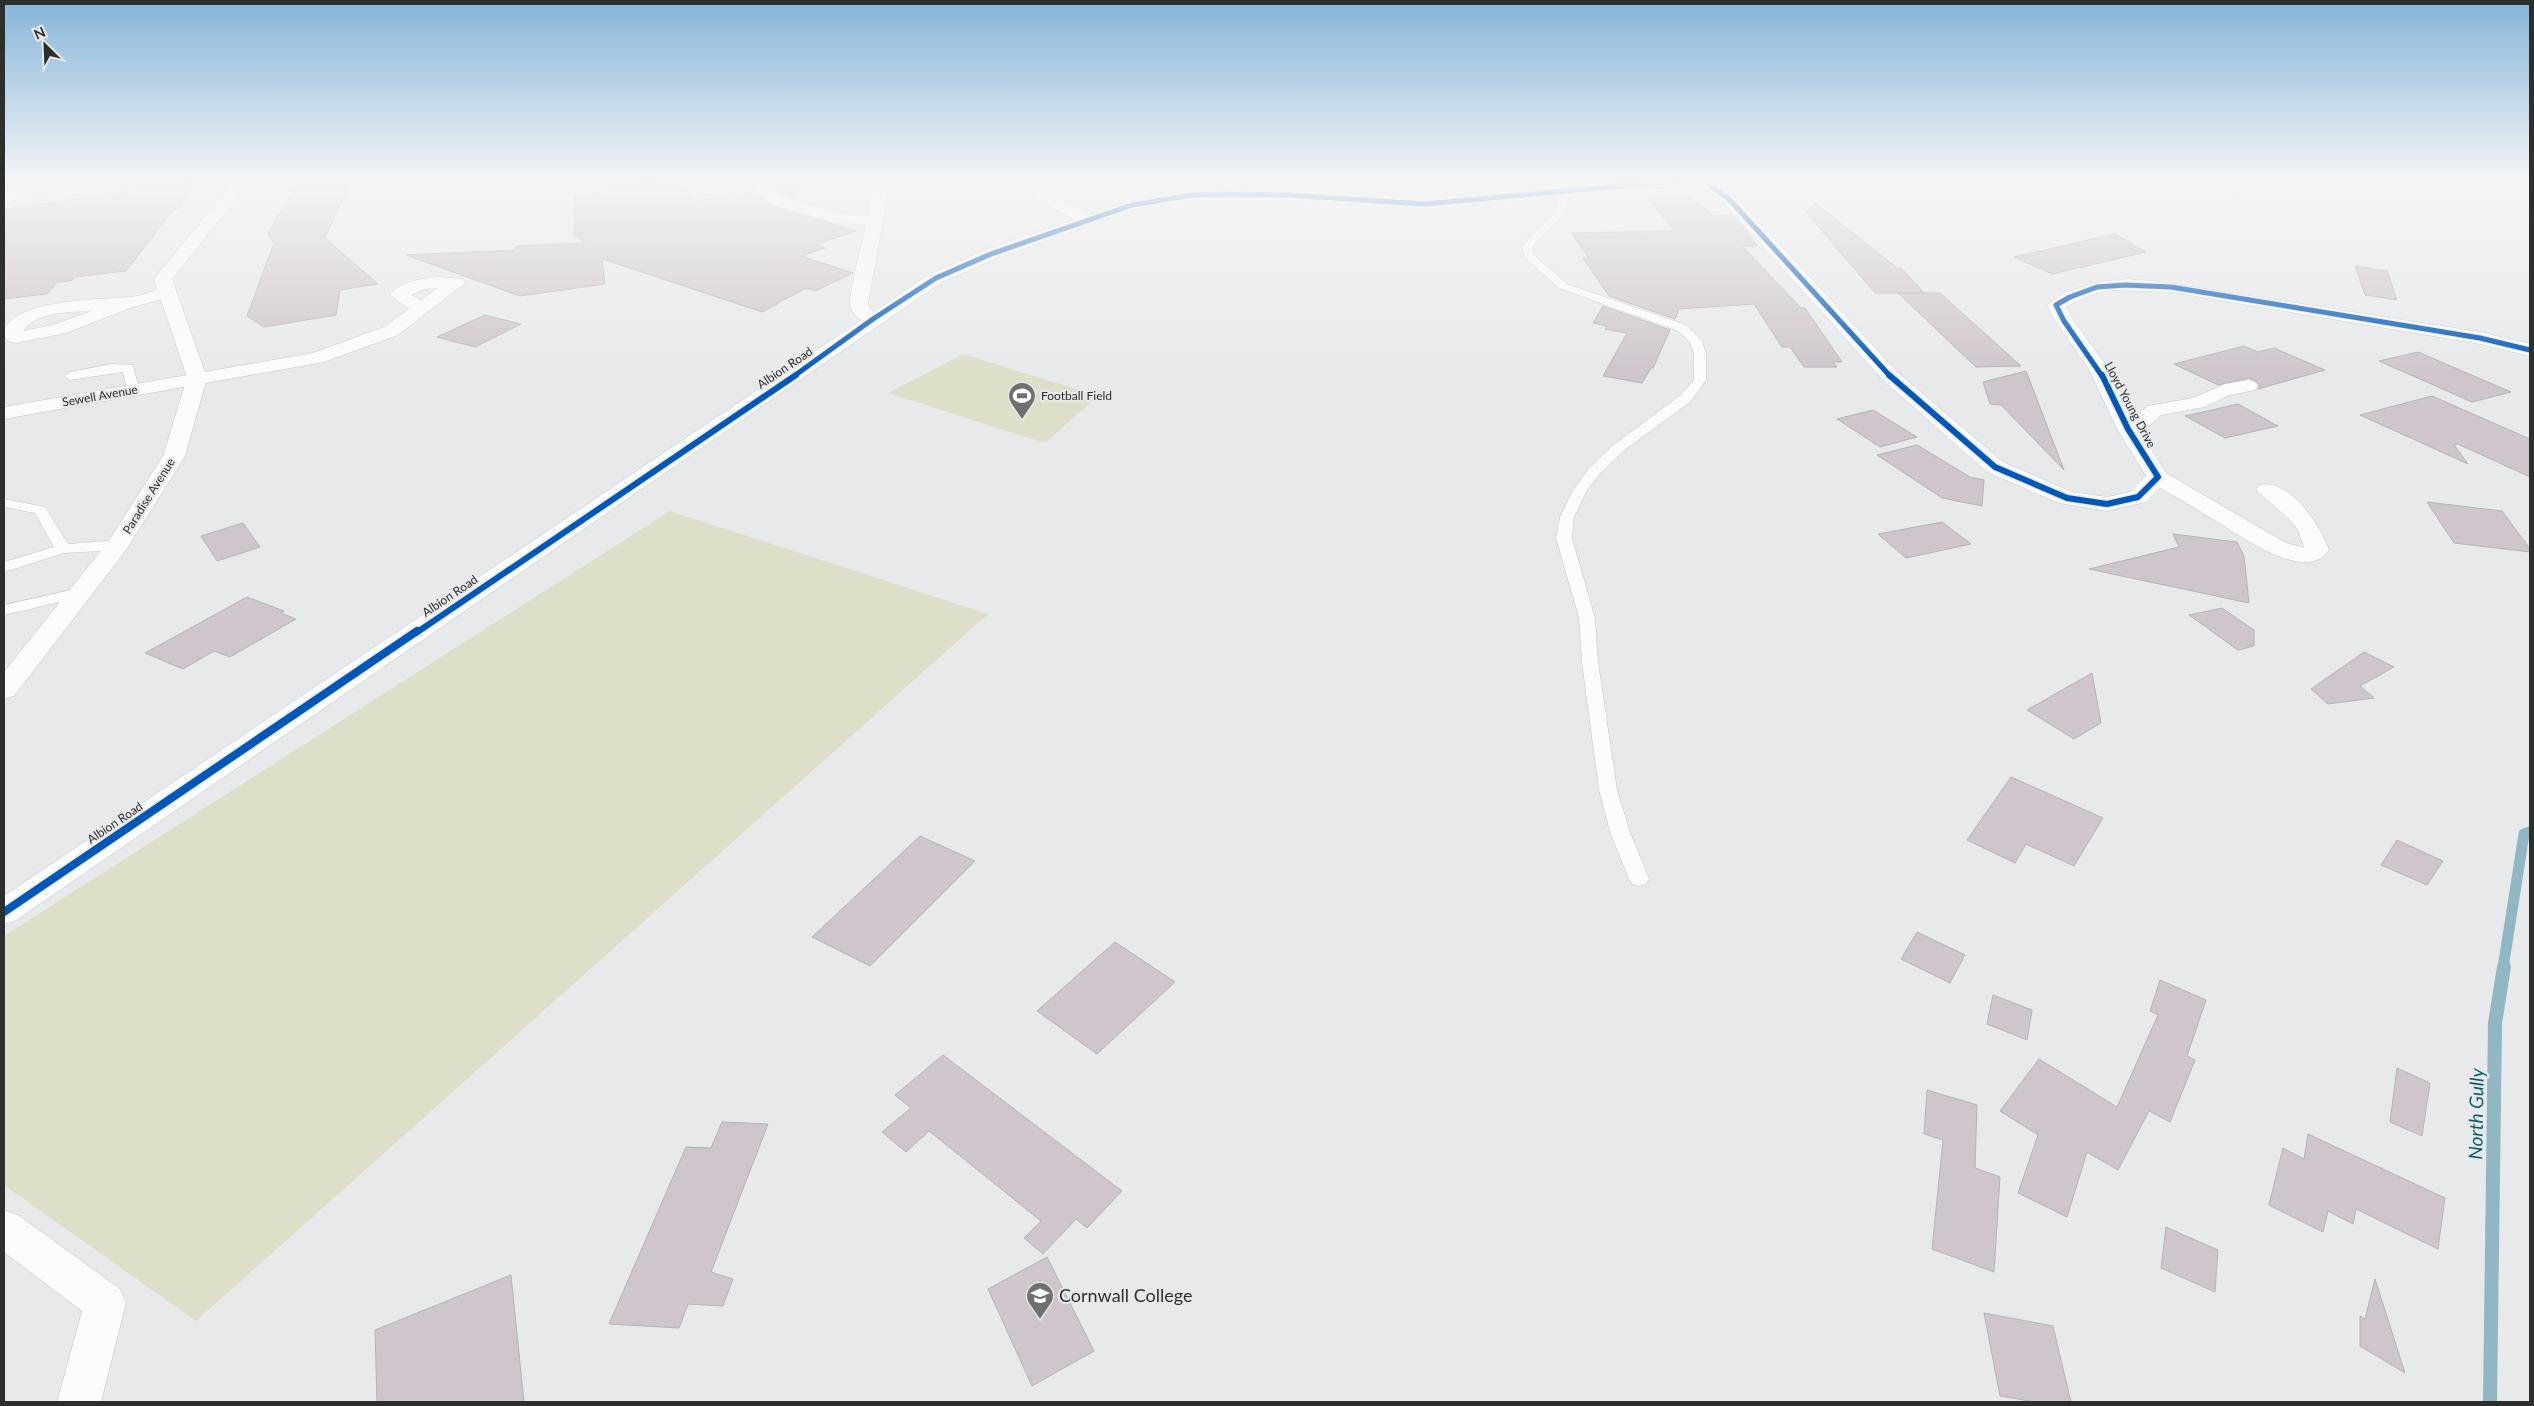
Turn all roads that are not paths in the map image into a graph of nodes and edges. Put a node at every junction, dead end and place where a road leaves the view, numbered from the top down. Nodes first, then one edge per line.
1 (190, 245) edge
2 (870, 245) edge
3 (1017, 245) edge
4 (1529, 245) edge
5 (1770, 245) edge
6 (167, 292) junction
7 (128, 302) junction
8 (422, 310) dead end
9 (873, 319) junction
10 (2530, 350) edge
11 (70, 376) dead end
12 (197, 378) junction
13 (2248, 386) dead end
14 (133, 390) junction
15 (4, 413) edge
16 (2130, 432) junction
17 (2158, 477) junction
18 (2268, 490) dead end
19 (4, 504) edge
20 (118, 545) junction
21 (63, 548) junction
22 (4, 567) edge
23 (80, 592) junction
24 (4, 610) edge
25 (4, 690) edge
26 (1638, 879) dead end
27 (4, 912) edge
28 (4, 1228) edge
29 (79, 1402) edge

1 - 6 street
2 - 9 street
3 - 9 street, Albion Road
4 - 26 lane
5 - 17 street
6 - 7 street
6 - 12 street
7 - 7 street
8 - 12 street, Sewell Avenue
9 - 27 street, Albion Road
10 - 16 street, Lloyd Young Drive
11 - 14 lane
12 - 14 street, Sewell Avenue
12 - 20 street, Paradise Avenue
13 - 16 street
14 - 15 street, Sewell Avenue
16 - 17 street, Lloyd Young Drive
17 - 18 street
19 - 21 lane
20 - 21 lane
20 - 23 street, Paradise Avenue
21 - 22 lane
23 - 24 lane
23 - 25 street, Paradise Avenue
28 - 29 street

